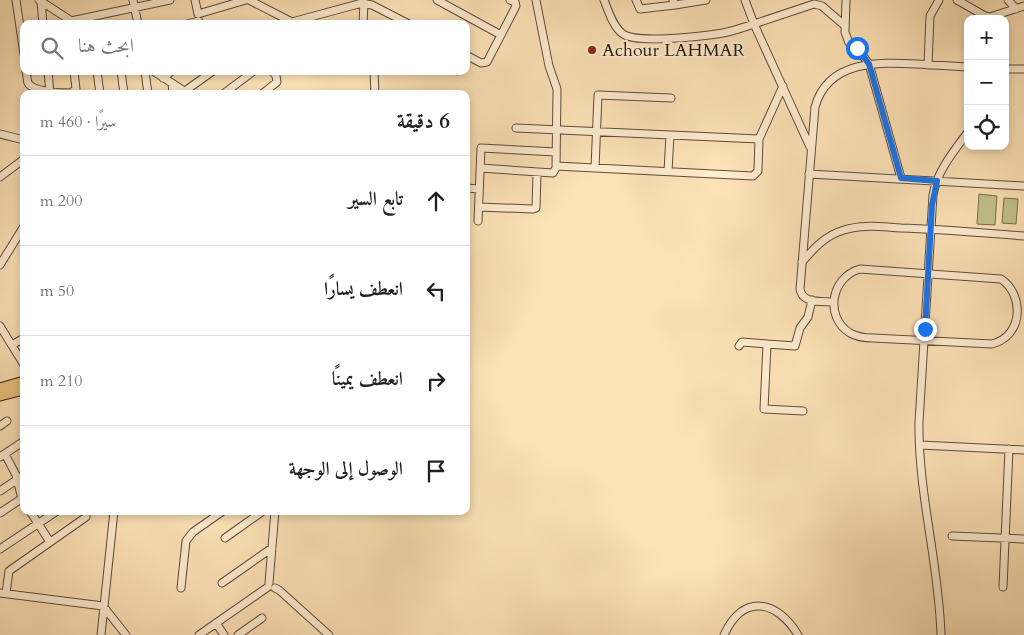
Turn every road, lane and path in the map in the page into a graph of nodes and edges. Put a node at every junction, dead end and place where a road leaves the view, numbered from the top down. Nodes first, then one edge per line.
1 (16, 0) edge
2 (42, 0) edge
3 (133, 0) edge
4 (170, 0) edge
5 (195, 0) edge
6 (247, 0) edge
7 (437, 0) edge
8 (510, 0) edge
9 (536, 0) edge
10 (604, 0) edge
11 (636, 0) edge
12 (706, 0) edge
13 (745, 0) edge
14 (847, 0) edge
15 (939, 0) edge
16 (957, 0) edge
17 (1008, 0) edge
18 (674, 2) edge
19 (364, 3) junction
20 (1024, 6) edge
21 (135, 9) junction
22 (1016, 9) junction
23 (43, 20) edge
24 (68, 20) edge
25 (81, 20) edge
26 (137, 20) edge
27 (197, 20) edge
28 (288, 20) edge
29 (299, 20) edge
30 (363, 20) edge
31 (401, 20) edge
32 (754, 24) junction
33 (844, 25) junction
34 (20, 27) edge
35 (501, 35) junction
36 (470, 57) edge
37 (869, 64) junction
38 (928, 65) junction
39 (964, 67) edge
40 (1009, 69) edge
41 (1024, 69) edge
42 (27, 75) edge
43 (48, 75) edge
44 (74, 75) edge
45 (98, 75) edge
46 (122, 75) edge
47 (146, 75) edge
48 (159, 75) edge
49 (167, 75) edge
50 (208, 75) edge
51 (249, 75) edge
52 (275, 75) edge
53 (374, 75) edge
54 (163, 78) junction
55 (172, 83) junction
56 (783, 86) junction
57 (43, 90) edge
58 (50, 90) edge
59 (75, 90) edge
60 (99, 90) edge
61 (123, 90) edge
62 (147, 90) edge
63 (173, 90) edge
64 (184, 90) edge
65 (189, 90) edge
66 (228, 90) edge
67 (267, 90) edge
68 (375, 90) edge
69 (671, 98) dead end
70 (516, 128) dead end
71 (557, 130) junction
72 (596, 131) junction
73 (0, 134) edge
74 (670, 134) junction
75 (964, 138) edge
76 (20, 139) edge
77 (759, 139) junction
78 (811, 150) junction
79 (556, 152) junction
80 (20, 162) edge
81 (556, 166) junction
82 (480, 168) junction
83 (595, 168) junction
84 (537, 172) junction
85 (668, 172) junction
86 (809, 174) junction
87 (0, 177) edge
88 (901, 178) junction
89 (937, 181) junction
90 (1024, 186) edge
91 (470, 188) edge
92 (479, 189) junction
93 (479, 206) junction
94 (478, 221) dead end
95 (931, 229) junction
96 (20, 232) edge
97 (1024, 236) edge
98 (802, 262) junction
99 (0, 265) edge
100 (928, 274) junction
101 (812, 300) junction
102 (834, 302) junction
103 (1023, 313) edge
104 (0, 326) edge
105 (20, 340) edge
106 (924, 342) junction
107 (767, 344) junction
108 (12, 345) junction
109 (739, 346) dead end
110 (795, 346) junction
111 (803, 347) dead end
112 (20, 358) edge
113 (20, 383) edge
114 (0, 388) edge
115 (20, 391) edge
116 (0, 396) edge
117 (803, 411) dead end
118 (7, 421) dead end
119 (0, 426) edge
120 (20, 445) edge
121 (920, 445) junction
122 (1009, 450) junction
123 (1024, 450) edge
124 (2, 456) edge
125 (20, 476) edge
126 (20, 478) edge
127 (0, 490) edge
128 (20, 501) edge
129 (0, 513) edge
130 (33, 515) edge
131 (51, 515) edge
132 (86, 515) edge
133 (114, 515) edge
134 (217, 515) edge
135 (258, 515) edge
136 (275, 515) edge
137 (38, 523) junction
138 (952, 536) dead end
139 (225, 538) dead end
140 (1005, 538) junction
141 (1024, 538) edge
142 (50, 542) junction
143 (272, 548) junction
144 (0, 549) edge
145 (222, 583) dead end
146 (270, 586) junction
147 (181, 588) dead end
148 (1003, 588) dead end
149 (3, 593) edge
150 (103, 606) junction
151 (262, 618) dead end
152 (216, 623) junction
153 (101, 635) edge
154 (126, 635) edge
155 (199, 635) edge
156 (224, 635) edge
157 (238, 635) edge
158 (328, 635) edge
159 (724, 635) edge
160 (798, 635) edge
161 (942, 635) edge

1 - 34 street
2 - 23 street
2 - 24 street
3 - 21 street
4 - 21 street
5 - 27 street
6 - 27 street
6 - 28 street
7 - 35 street
8 - 35 street
9 - 71 street
10 - 32 street
11 - 18 street
12 - 18 street
13 - 32 street
14 - 33 street
15 - 38 street
16 - 22 street
17 - 22 street
19 - 29 street
19 - 30 street
19 - 31 street
20 - 22 street
21 - 25 street
21 - 26 street
32 - 33 street
32 - 56 street
33 - 37 street
35 - 36 street
37 - 38 street
37 - 78 street
37 - 88 street
38 - 39 street
40 - 41 street
42 - 57 street
43 - 58 street
44 - 59 street
45 - 60 street
46 - 61 street
47 - 62 street
48 - 54 street
49 - 54 street
50 - 65 street
51 - 66 street
52 - 67 street
53 - 68 street
54 - 55 street
55 - 63 street
55 - 64 street
56 - 77 street
56 - 78 street
69 - 72 street
70 - 71 street
71 - 72 street
71 - 79 street
72 - 74 street
72 - 83 street
73 - 76 street
74 - 77 street
74 - 85 street
75 - 89 street
77 - 85 street
78 - 86 street
79 - 81 street
79 - 82 street
80 - 87 street
81 - 83 street
81 - 84 street
82 - 84 street
82 - 92 street
83 - 85 street
84 - 93 street
86 - 88 street
86 - 98 street
88 - 89 street
89 - 90 street
89 - 95 street
91 - 92 street
92 - 93 street
93 - 94 street
95 - 97 street
95 - 98 street
95 - 100 street
96 - 99 street
98 - 101 street
100 - 102 street
100 - 103 street
100 - 106 street
101 - 102 street
101 - 110 street
102 - 106 street
103 - 106 street
104 - 108 street
105 - 108 street
106 - 121 street
107 - 109 street
107 - 110 street
107 - 117 street
108 - 112 street
110 - 111 street
113 - 114 main road
115 - 116 main road
118 - 119 street
120 - 124 street
121 - 122 street
121 - 161 street
122 - 123 street
122 - 140 street
124 - 125 street
126 - 127 street
128 - 129 street
130 - 137 street
131 - 137 street
132 - 142 street
133 - 150 street
134 - 147 street
135 - 139 street
136 - 143 street
137 - 142 street
137 - 144 street
138 - 140 street
140 - 141 street
140 - 148 street
142 - 149 street
143 - 145 street
143 - 146 street
146 - 152 street
146 - 158 street
149 - 150 street
150 - 153 street
150 - 154 street
151 - 157 street
152 - 155 street
152 - 156 street
159 - 160 street

